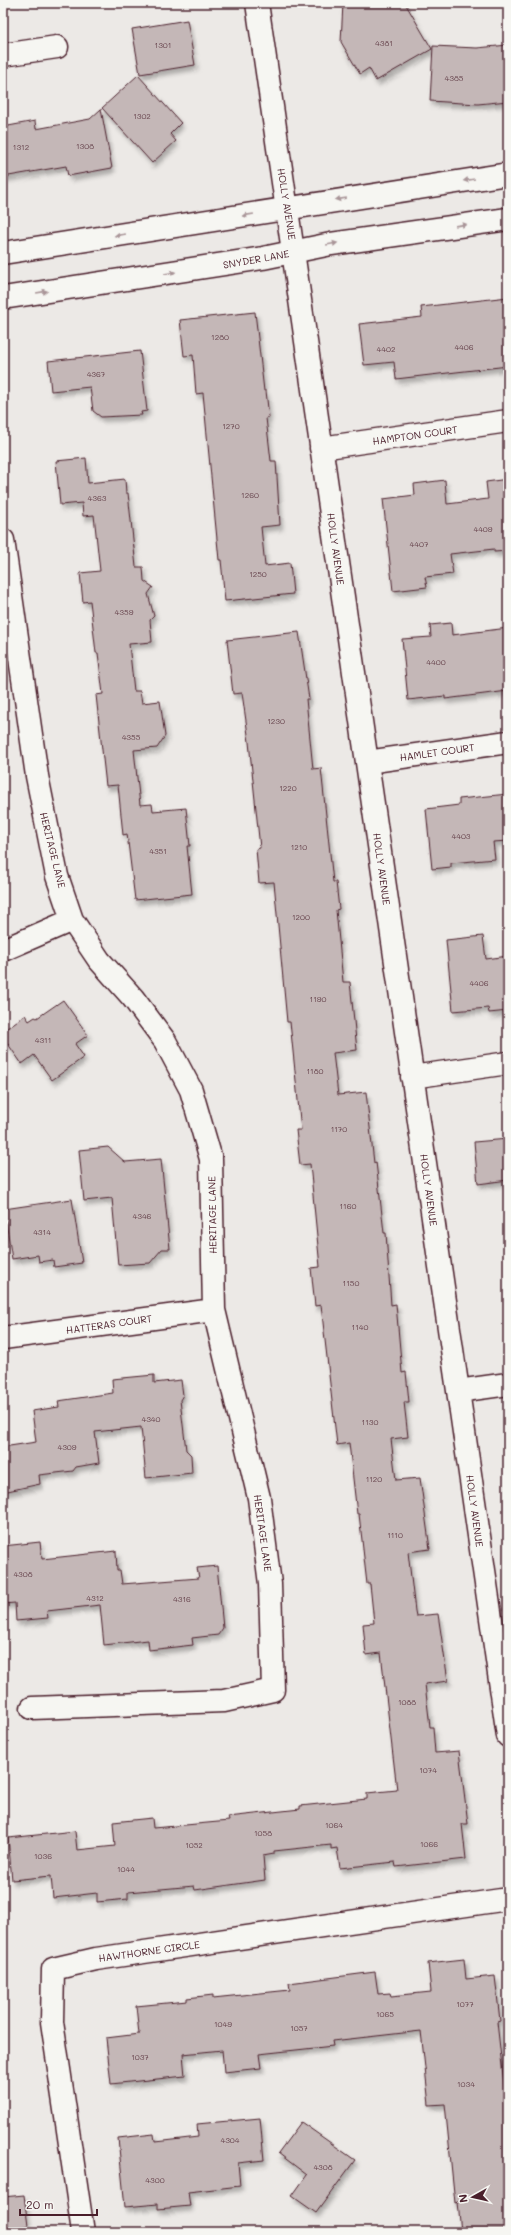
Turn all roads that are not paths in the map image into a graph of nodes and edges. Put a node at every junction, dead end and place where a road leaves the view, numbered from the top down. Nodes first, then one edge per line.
1 (257, 3) edge
2 (57, 47) dead end
3 (3, 55) edge
4 (508, 174) edge
5 (287, 209) junction
6 (508, 219) edge
7 (294, 252) junction
8 (3, 253) edge
9 (3, 298) edge
10 (508, 421) edge
11 (321, 448) junction
12 (3, 540) edge
13 (8, 610) edge
14 (508, 742) edge
15 (367, 762) junction
16 (72, 920) junction
17 (3, 950) edge
18 (508, 1063) edge
19 (412, 1077) junction
20 (214, 1310) junction
21 (3, 1338) edge
22 (508, 1384) edge
23 (458, 1391) junction
24 (505, 1702) edge
25 (32, 1708) dead end
26 (508, 1736) edge
27 (508, 1899) edge
28 (83, 2232) edge

1 - 5 street, HOLLY AVENUE
2 - 3 street
4 -> 5 street
5 - 7 street, HOLLY AVENUE
5 -> 8 street
7 -> 6 street, SNYDER LANE
9 -> 7 street, SNYDER LANE
7 - 11 street, HOLLY AVENUE
10 - 11 street, HAMPTON COURT
11 - 15 street, HOLLY AVENUE
12 - 13 street, HERITAGE LANE
13 - 16 street, HERITAGE LANE
14 - 15 street, HAMLET COURT
15 - 19 street, HOLLY AVENUE
16 - 17 street
16 - 20 street, HERITAGE LANE
18 - 19 street
19 - 23 street, HOLLY AVENUE
20 - 21 street, HATTERAS COURT
20 - 25 street, HERITAGE LANE
22 - 23 street
23 - 24 street, HOLLY AVENUE
24 - 26 street, HOLLY AVENUE
27 - 28 street, HAWTHORNE CIRCLE

